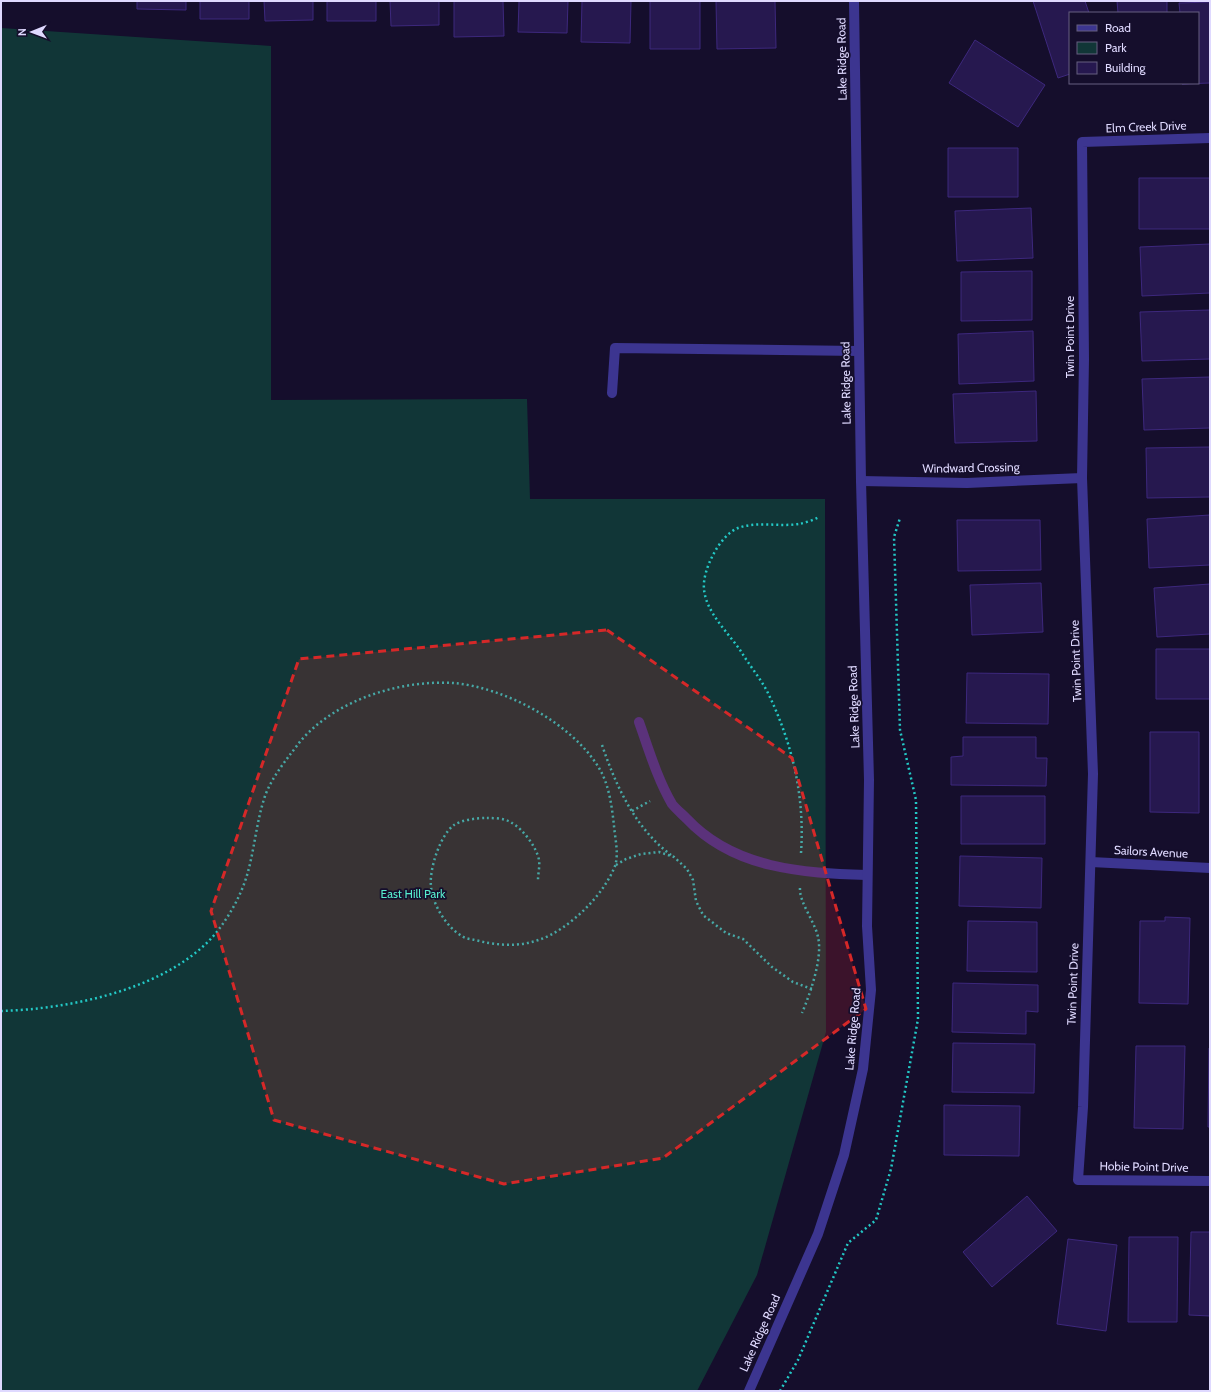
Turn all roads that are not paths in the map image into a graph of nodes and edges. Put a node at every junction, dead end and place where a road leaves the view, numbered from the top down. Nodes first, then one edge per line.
1 (854, 1) edge
2 (1210, 138) edge
3 (1082, 142) joint
4 (859, 351) junction
5 (612, 393) dead end
6 (1082, 478) junction
7 (861, 481) junction
8 (639, 722) dead end
9 (1091, 862) junction
10 (1210, 868) edge
11 (868, 875) junction
12 (1078, 1180) joint
13 (1210, 1181) edge
14 (749, 1391) edge

1 - 4 street, Lake Ridge Road
2 - 3 street, Elm Creek Drive
3 - 6 street, Twin Point Drive
4 - 5 street
4 - 7 street, Lake Ridge Road
6 - 7 street, Windward Crossing
6 - 9 street, Twin Point Drive
7 - 11 street, Lake Ridge Road
8 - 11 street
9 - 10 street, Sailors Avenue
9 - 12 street, Twin Point Drive
11 - 14 street, Lake Ridge Road
12 - 13 street, Hobie Point Drive

